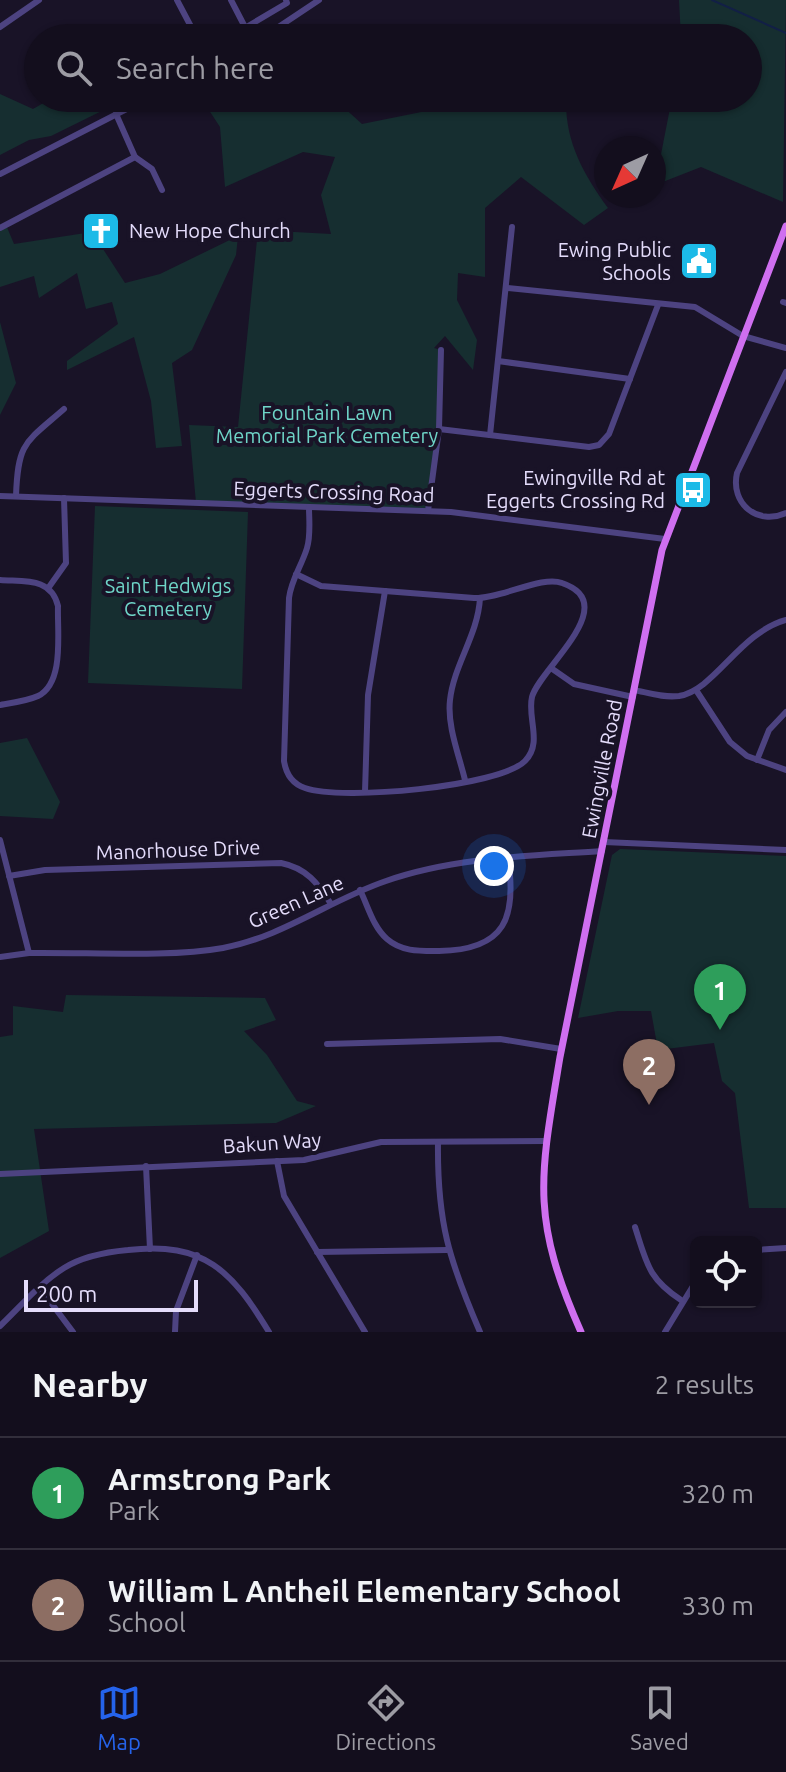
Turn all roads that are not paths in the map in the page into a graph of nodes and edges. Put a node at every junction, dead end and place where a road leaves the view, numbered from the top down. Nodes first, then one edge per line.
1 (39, 0) edge
2 (177, 0) edge
3 (231, 0) edge
4 (319, 0) edge
5 (286, 1) edge
6 (190, 24) edge
7 (243, 24) edge
8 (253, 24) edge
9 (283, 24) edge
10 (0, 27) edge
11 (120, 112) edge
12 (116, 114) junction
13 (135, 157) junction
14 (0, 174) edge
15 (162, 190) dead end
16 (786, 226) edge
17 (512, 227) dead end
18 (0, 228) edge
19 (507, 288) junction
20 (658, 305) junction
21 (743, 336) junction
22 (786, 348) edge
23 (441, 350) dead end
24 (498, 361) junction
25 (786, 372) edge
26 (630, 379) junction
27 (64, 409) dead end
28 (439, 429) junction
29 (490, 435) junction
30 (0, 496) edge
31 (16, 496) junction
32 (64, 498) junction
33 (309, 507) junction
34 (428, 511) junction
35 (786, 513) edge
36 (665, 539) junction
37 (296, 574) junction
38 (0, 580) edge
39 (49, 587) junction
40 (385, 591) junction
41 (480, 598) junction
42 (786, 620) edge
43 (551, 668) junction
44 (696, 690) junction
45 (634, 693) junction
46 (0, 705) edge
47 (786, 712) edge
48 (757, 760) junction
49 (786, 770) edge
50 (465, 780) junction
51 (365, 792) junction
52 (0, 840) edge
53 (604, 842) junction
54 (786, 850) edge
55 (602, 851) junction
56 (508, 858) junction
57 (9, 876) junction
58 (360, 890) junction
59 (331, 904) junction
60 (29, 953) junction
61 (0, 957) edge
62 (327, 1044) dead end
63 (561, 1049) junction
64 (545, 1141) junction
65 (438, 1142) junction
66 (277, 1161) junction
67 (146, 1166) junction
68 (0, 1174) edge
69 (635, 1227) dead end
70 (786, 1248) edge
71 (150, 1249) junction
72 (447, 1250) junction
73 (762, 1250) edge
74 (317, 1252) junction
75 (197, 1255) junction
76 (40, 1288) junction
77 (690, 1289) edge
78 (681, 1300) junction
79 (0, 1326) edge
80 (73, 1332) edge
81 (175, 1332) edge
82 (269, 1332) edge
83 (365, 1332) edge
84 (480, 1332) edge
85 (581, 1332) edge
86 (665, 1332) edge

1 - 10 street
2 - 6 street
3 - 7 street
4 - 9 street
5 - 8 street
11 - 12 street
12 - 13 street
12 - 14 street
13 - 15 street
13 - 18 street
16 - 21 main road, Ewingville Road
17 - 19 street
19 - 20 street
19 - 24 street
20 - 21 street
20 - 26 street
21 - 22 street
21 - 36 main road, Ewingville Road
23 - 28 street
24 - 26 street
24 - 29 street
25 - 35 street
26 - 29 street
27 - 31 street
28 - 29 street
28 - 34 street
30 - 31 street, Eggerts Crossing Road
31 - 32 street, Eggerts Crossing Road
32 - 33 street, Eggerts Crossing Road
32 - 39 street
33 - 34 street, Eggerts Crossing Road
33 - 37 street
34 - 36 street, Eggerts Crossing Road
36 - 45 main road, Ewingville Road
37 - 40 street
37 - 51 street
38 - 39 street
39 - 46 street
40 - 41 street
40 - 51 street
41 - 43 street
41 - 50 street
42 - 44 street
43 - 45 street
43 - 50 street
44 - 45 street
44 - 48 street
45 - 53 main road, Ewingville Road
47 - 48 street
48 - 49 street
50 - 51 street
52 - 57 street
53 - 54 street
53 - 55 main road, Ewingville Road
55 - 56 street, Green Lane
55 - 63 main road, Ewingville Road
56 - 58 street, Green Lane
56 - 58 street
57 - 59 street, Manorhouse Drive
57 - 60 street
58 - 59 street, Green Lane
59 - 60 street, Green Lane
60 - 61 street, Green Lane
62 - 63 street
63 - 64 main road, Ewingville Road
64 - 65 street, Bakun Way
64 - 85 main road, Ewingville Road
65 - 66 street, Bakun Way
65 - 72 street
66 - 67 street, Bakun Way
66 - 74 street
67 - 68 street, Bakun Way
67 - 71 street
69 - 78 street
70 - 73 street
71 - 75 street
71 - 76 street
72 - 74 street
72 - 84 street
74 - 83 street
75 - 81 street
75 - 82 street
76 - 79 street
76 - 80 street
77 - 78 street
78 - 86 street

